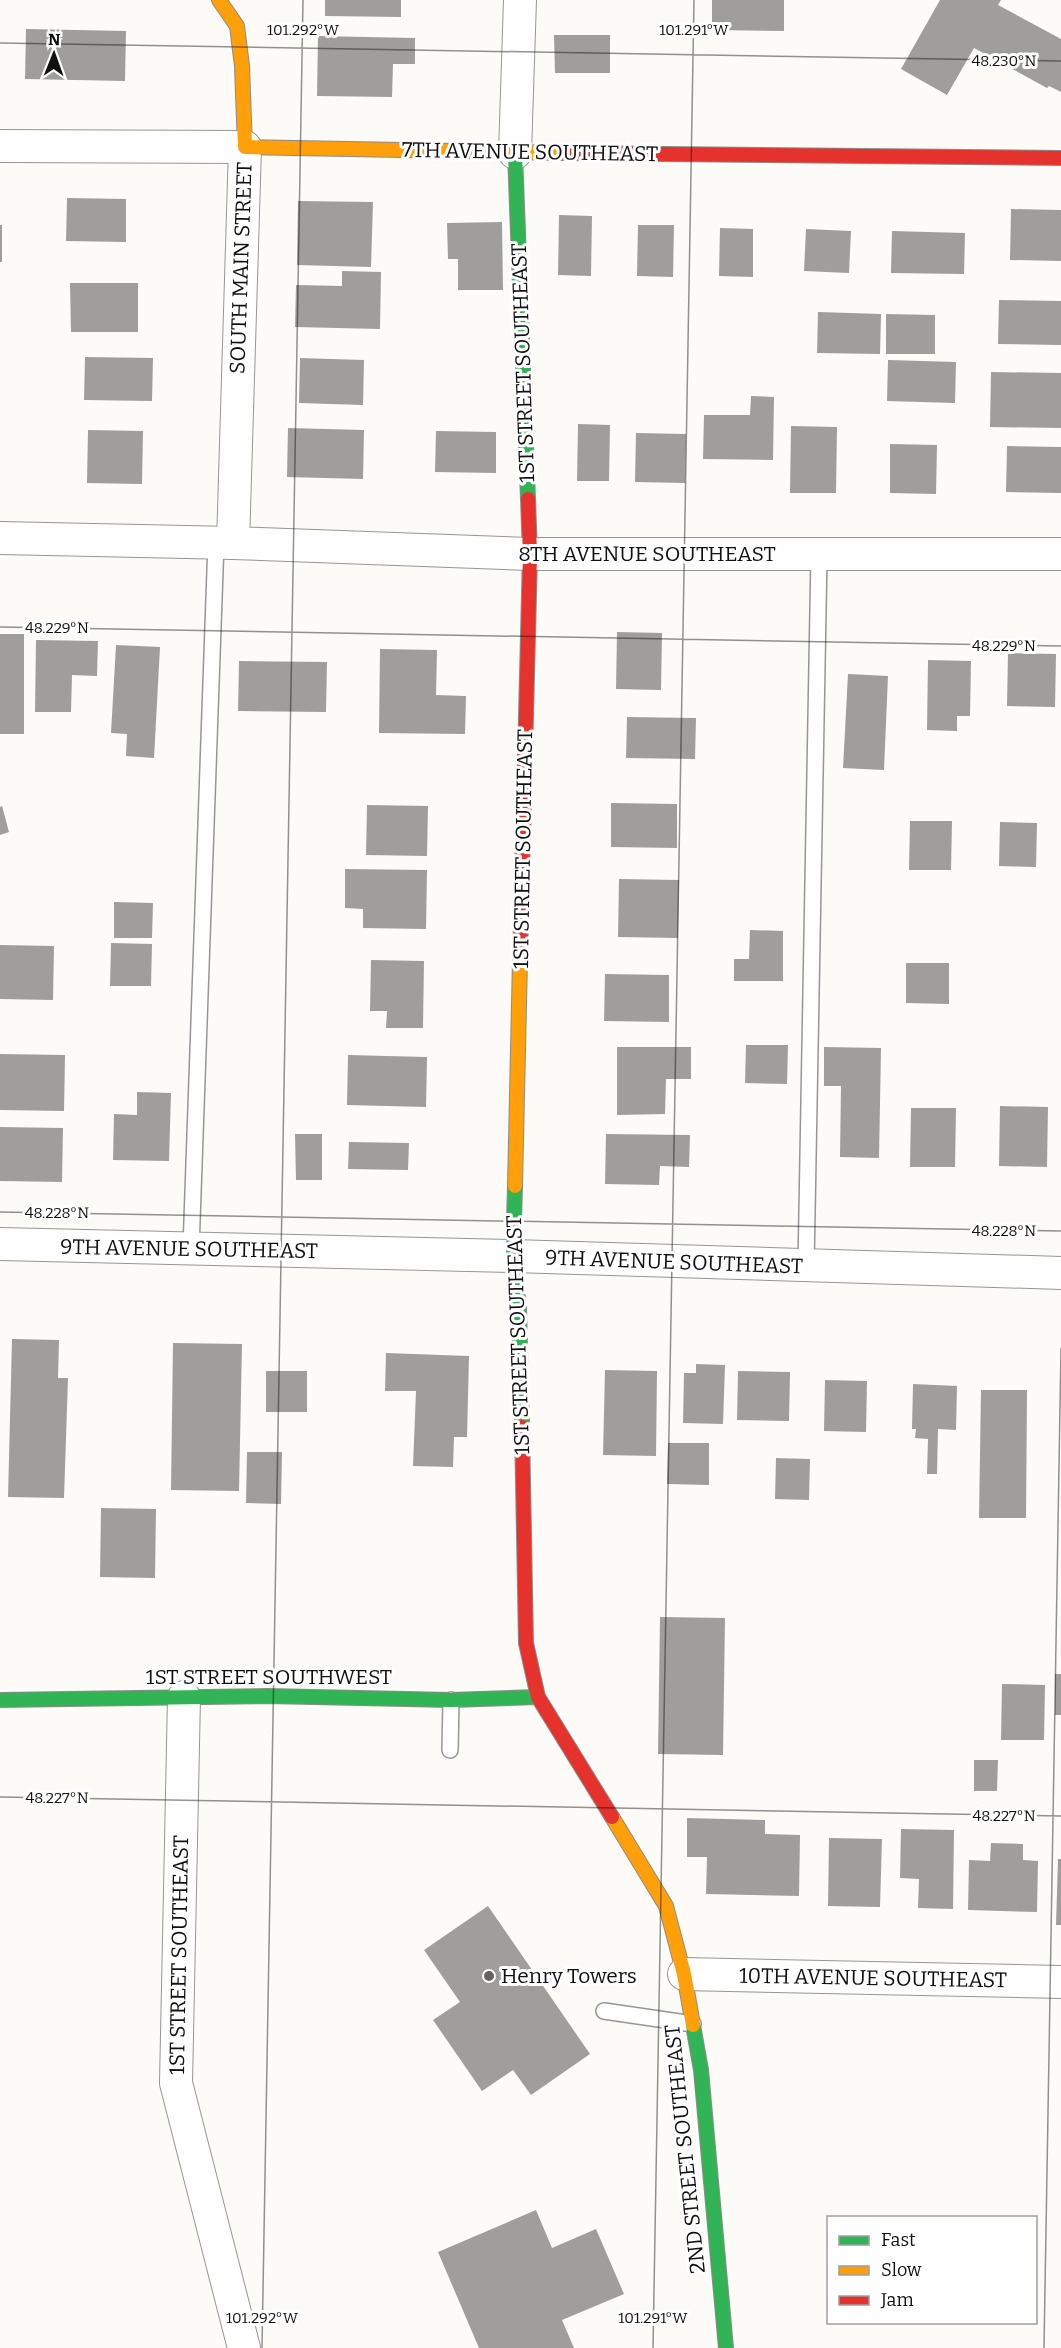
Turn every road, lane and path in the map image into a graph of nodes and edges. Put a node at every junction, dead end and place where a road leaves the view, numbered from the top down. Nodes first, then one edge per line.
1 (219, 0) edge
2 (520, 0) edge
3 (0, 146) edge
4 (245, 147) junction
5 (515, 153) junction
6 (1061, 158) edge
7 (0, 538) edge
8 (224, 542) junction
9 (530, 554) junction
10 (1061, 554) edge
11 (819, 555) junction
12 (0, 1244) edge
13 (191, 1250) junction
14 (513, 1256) junction
15 (806, 1267) junction
16 (1061, 1274) edge
17 (184, 1697) junction
18 (538, 1697) junction
19 (0, 1700) edge
20 (451, 1700) junction
21 (450, 1750) dead end
22 (684, 1974) junction
23 (1061, 1982) edge
24 (604, 2011) dead end
25 (693, 2024) junction
26 (244, 2348) edge
27 (726, 2348) edge

1 - 4 street, SOUTH MAIN STREET
2 - 5 street, 1ST STREET SOUTHEAST
3 - 4 street, 7TH AVENUE SOUTHEAST
4 - 5 street, 7TH AVENUE SOUTHEAST
4 - 8 street, SOUTH MAIN STREET
5 - 6 street, 7TH AVENUE SOUTHEAST
5 - 9 street, 1ST STREET SOUTHEAST
7 - 8 street, 8TH AVENUE SOUTHEAST
8 - 9 street, 8TH AVENUE SOUTHEAST
8 - 13 lane
9 - 11 street, 8TH AVENUE SOUTHEAST
9 - 14 street, 1ST STREET SOUTHEAST
10 - 11 street, 8TH AVENUE SOUTHEAST
11 - 15 lane
12 - 13 street, 9TH AVENUE SOUTHEAST
13 - 14 street, 9TH AVENUE SOUTHEAST
14 - 15 street, 9TH AVENUE SOUTHEAST
14 - 18 street, 1ST STREET SOUTHEAST
15 - 16 street, 9TH AVENUE SOUTHEAST
17 - 19 street, 1ST STREET SOUTHWEST
17 - 20 street, 1ST STREET SOUTHWEST
17 - 26 street, 1ST STREET SOUTHEAST
18 - 20 street, 1ST STREET SOUTHWEST
18 - 22 street, 2ND STREET SOUTHEAST
20 - 21 lane
22 - 23 street, 10TH AVENUE SOUTHEAST
22 - 25 street, 2ND STREET SOUTHEAST
24 - 25 lane
25 - 27 street, 2ND STREET SOUTHEAST

